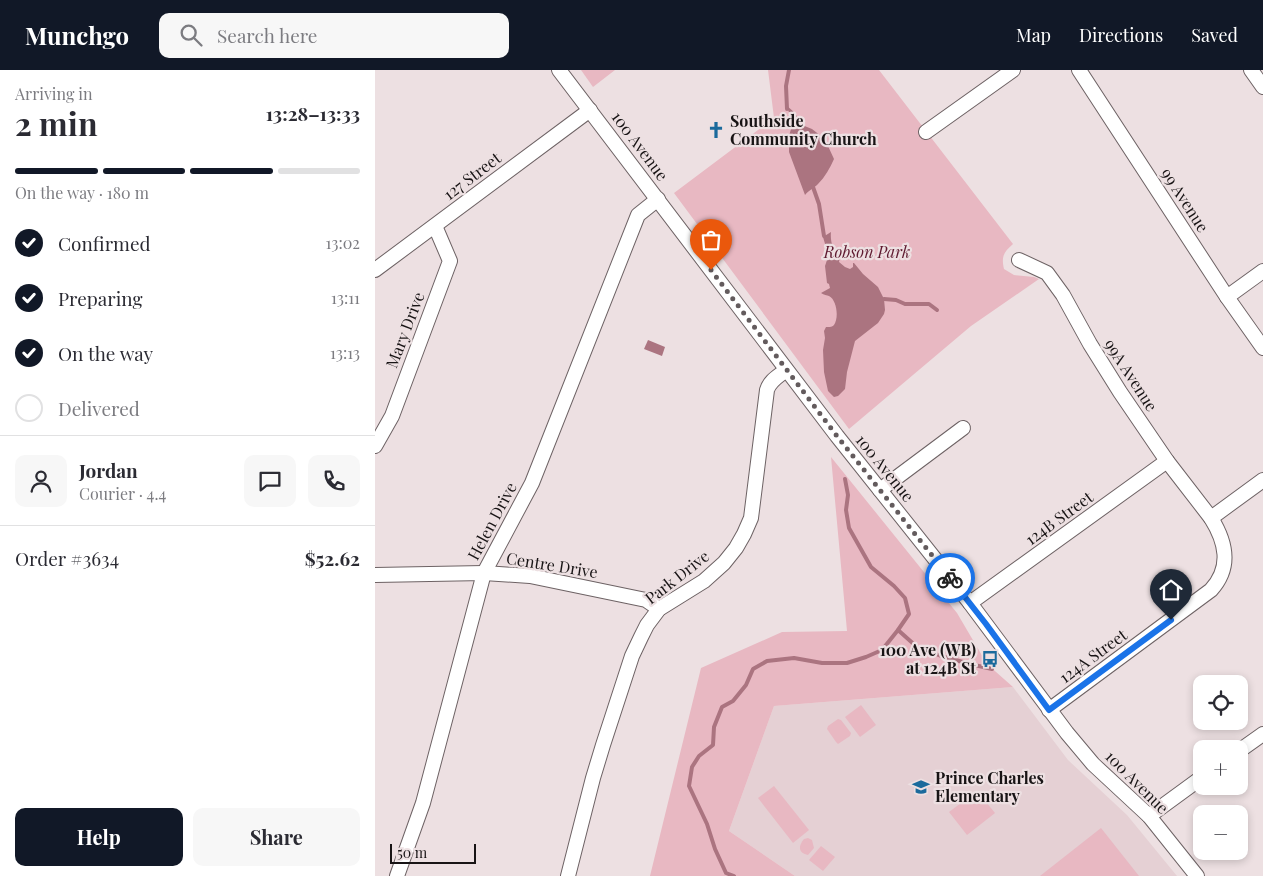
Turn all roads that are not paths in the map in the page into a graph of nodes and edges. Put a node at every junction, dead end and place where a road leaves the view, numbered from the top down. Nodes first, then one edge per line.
1 (559, 70) edge
2 (1013, 70) edge
3 (1079, 70) edge
4 (1251, 70) edge
5 (1263, 87) edge
6 (591, 110) junction
7 (926, 132) dead end
8 (658, 199) junction
9 (435, 226) junction
10 (1019, 260) dead end
11 (375, 270) edge
12 (1263, 270) edge
13 (1227, 297) junction
14 (1263, 348) edge
15 (786, 370) junction
16 (963, 428) dead end
17 (375, 446) edge
18 (1167, 461) junction
19 (1263, 480) edge
20 (881, 490) junction
21 (1211, 518) junction
22 (484, 573) junction
23 (375, 575) edge
24 (970, 604) junction
25 (659, 609) junction
26 (1049, 710) junction
27 (1263, 734) edge
28 (1248, 745) edge
29 (1193, 784) edge
30 (1149, 816) junction
31 (397, 876) edge
32 (569, 876) edge
33 (1197, 876) edge

1 - 6 street, 100 Avenue
2 - 7 street
3 - 13 street, 99 Avenue
4 - 5 street
6 - 8 street, 100 Avenue
6 - 9 street, 127 Street
8 - 15 street, 100 Avenue
8 - 22 street, Helen Drive
9 - 11 street, 127 Street
9 - 17 street, Mary Drive
10 - 18 street, 99A Avenue
12 - 13 street
13 - 14 street, 99 Avenue
15 - 20 street, 100 Avenue
15 - 25 street, Park Drive
16 - 20 street
18 - 21 street, 99A Avenue
18 - 24 street, 124B Street
19 - 21 street
20 - 24 street, 100 Avenue
21 - 26 street, 124A Street
22 - 23 street, Centre Drive
22 - 25 street, Centre Drive
22 - 31 street, Helen Drive
24 - 26 street, 100 Avenue
25 - 32 street, Park Drive
26 - 30 street, 100 Avenue
27 - 28 street
29 - 30 street
30 - 33 street, 100 Avenue

